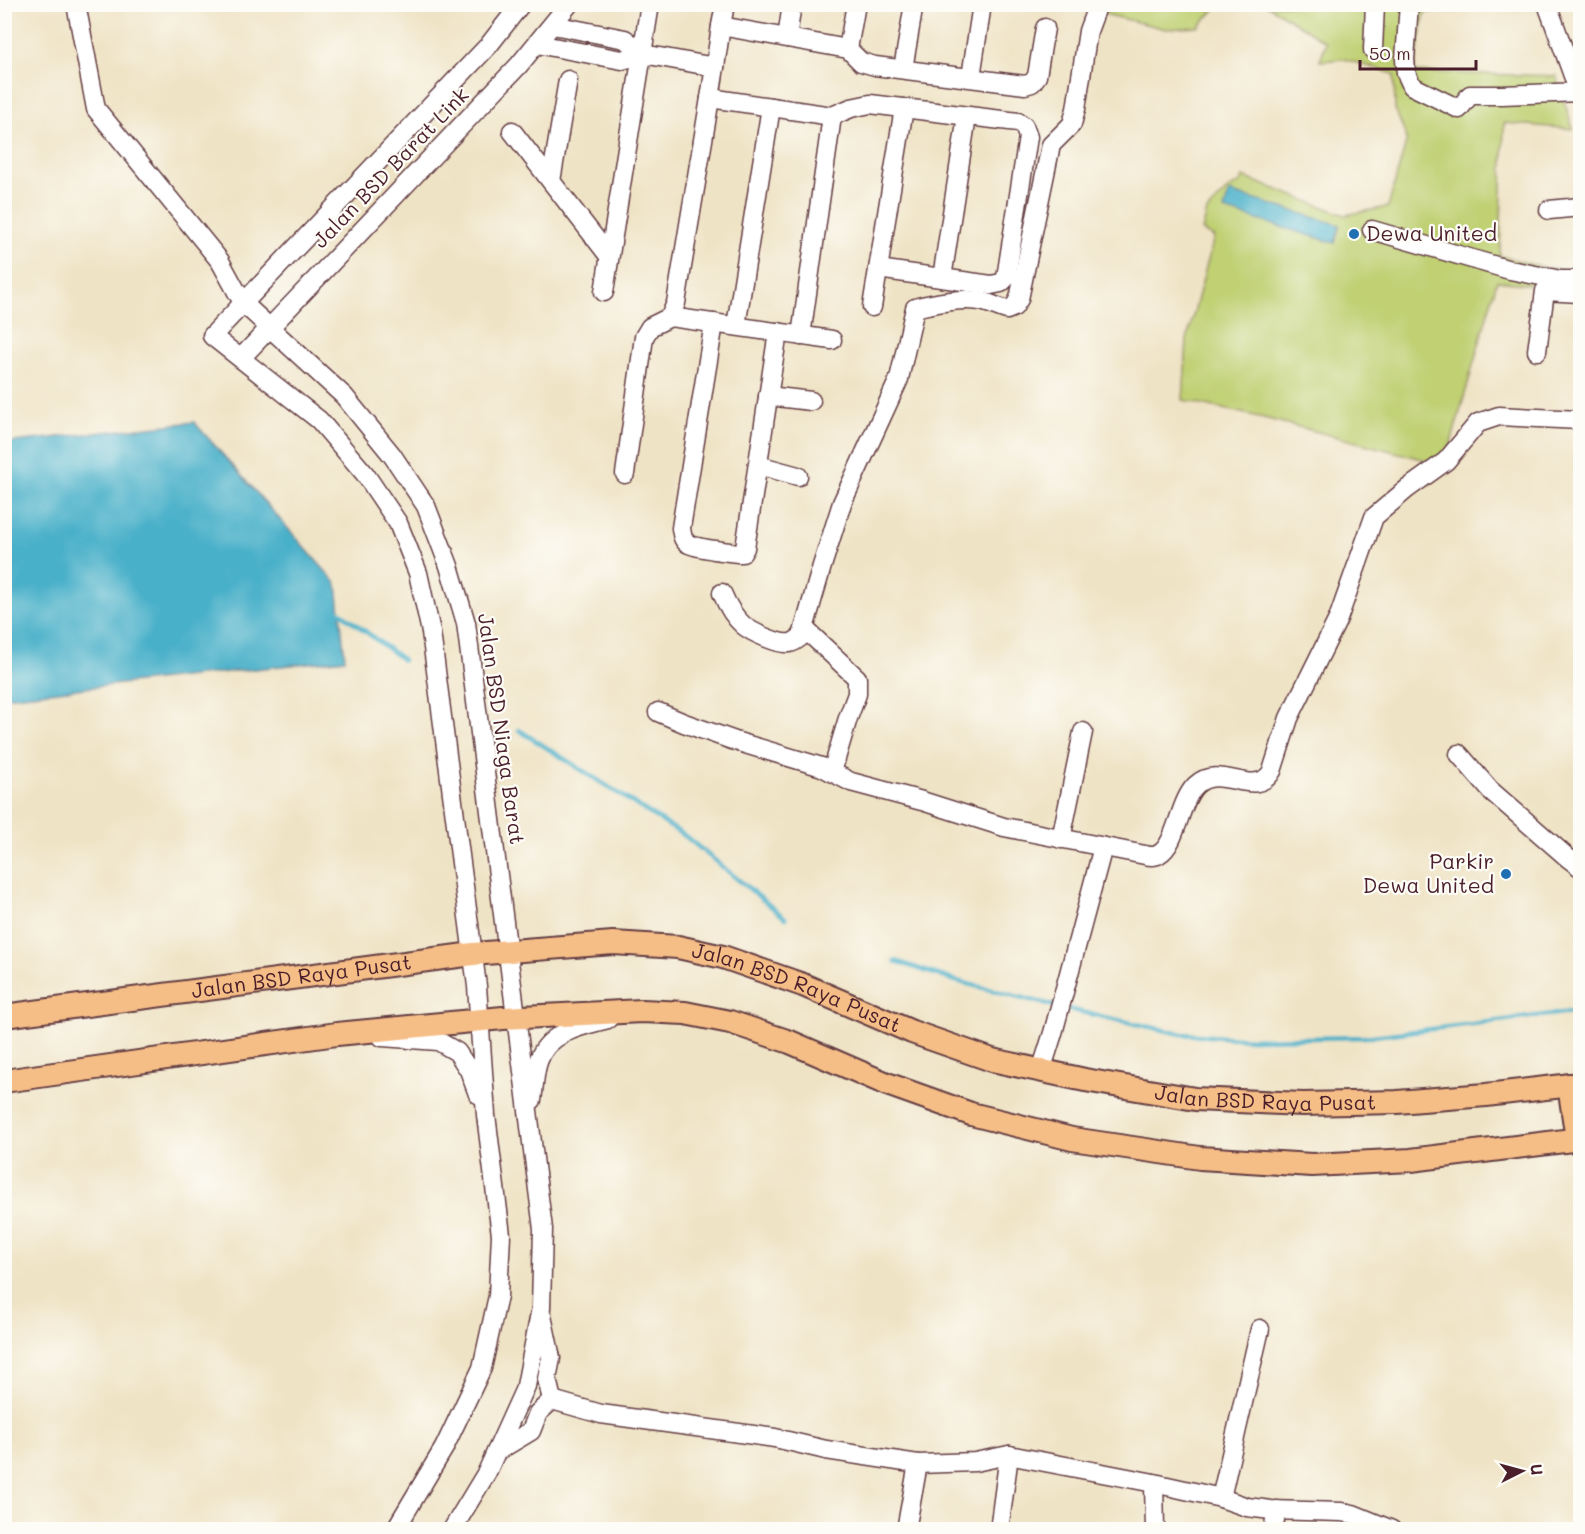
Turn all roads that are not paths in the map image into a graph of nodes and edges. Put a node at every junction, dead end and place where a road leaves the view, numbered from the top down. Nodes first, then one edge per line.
1 (76, 4) edge
2 (521, 4) edge
3 (569, 4) edge
4 (650, 4) edge
5 (725, 4) edge
6 (792, 4) edge
7 (856, 4) edge
8 (914, 4) edge
9 (982, 4) edge
10 (1098, 4) edge
11 (1376, 4) edge
12 (1409, 4) edge
13 (1547, 4) edge
14 (553, 25) junction
15 (722, 26) junction
16 (1045, 28) dead end
17 (787, 38) junction
18 (537, 44) junction
19 (848, 49) junction
20 (1373, 50) dead end
21 (643, 54) junction
22 (715, 67) junction
23 (903, 69) junction
24 (970, 77) junction
25 (568, 80) dead end
26 (1580, 93) edge
27 (710, 98) junction
28 (771, 107) junction
29 (904, 108) junction
30 (832, 116) junction
31 (967, 116) junction
32 (512, 131) dead end
33 (551, 182) junction
34 (1581, 207) edge
35 (1549, 210) dead end
36 (1372, 231) dead end
37 (609, 256) junction
38 (878, 269) junction
39 (942, 278) junction
40 (1581, 280) edge
41 (604, 292) dead end
42 (1581, 292) edge
43 (243, 303) junction
44 (872, 307) dead end
45 (670, 317) junction
46 (714, 323) junction
47 (736, 326) junction
48 (270, 327) junction
49 (778, 332) junction
50 (801, 336) junction
51 (832, 340) dead end
52 (1537, 351) dead end
53 (241, 358) junction
54 (768, 396) junction
55 (811, 401) dead end
56 (1581, 420) edge
57 (758, 465) junction
58 (625, 474) dead end
59 (798, 476) dead end
60 (722, 593) dead end
61 (805, 628) junction
62 (657, 712) dead end
63 (1083, 732) dead end
64 (1459, 754) dead end
65 (832, 772) junction
66 (1061, 838) junction
67 (1103, 847) junction
68 (1581, 867) edge
69 (508, 951) junction
70 (473, 954) junction
71 (642, 1011) junction
72 (4, 1016) edge
73 (515, 1018) junction
74 (479, 1020) junction
75 (337, 1034) junction
76 (1041, 1071) junction
77 (4, 1081) edge
78 (1575, 1084) edge
79 (486, 1115) junction
80 (529, 1121) junction
81 (1579, 1139) edge
82 (541, 1308) junction
83 (1260, 1329) dead end
84 (552, 1400) junction
85 (496, 1452) junction
86 (1009, 1455) junction
87 (918, 1464) junction
88 (1154, 1484) junction
89 (1221, 1498) junction
90 (1277, 1510) junction
91 (395, 1530) edge
92 (452, 1530) edge
93 (906, 1530) edge
94 (999, 1530) edge
95 (1155, 1530) edge
96 (1273, 1530) edge
97 (1392, 1530) edge

1 - 43 street, Jalan BSD Niaga Barat
2 - 43 street, Jalan BSD Barat Link
3 - 14 street, Jalan BSD Barat Link
4 - 21 street
5 - 15 street
6 - 17 street
7 - 19 street
8 - 23 street
9 - 24 street
10 - 61 street
11 - 20 street
12 - 26 street
13 - 26 street
14 - 18 street, Jalan BSD Barat Link
14 - 21 street
15 - 17 street
15 - 22 street
16 - 24 street
17 - 19 street
18 - 21 street
18 - 48 street, Jalan BSD Barat Link
19 - 23 street
21 - 22 street
21 - 37 street
22 - 27 street
23 - 24 street
25 - 33 street
27 - 28 street
27 - 45 street
28 - 30 street
28 - 47 street
29 - 30 street
29 - 31 street
29 - 38 street
30 - 50 street
31 - 39 street
31 - 39 street
32 - 33 street
33 - 37 street
34 - 35 street
36 - 40 street
37 - 41 street
38 - 39 street
38 - 44 street
42 - 52 street
43 - 48 street, Jalan BSD Niaga Barat
43 - 53 street, Jalan BSD Barat Link
45 - 46 street
45 - 58 street
46 - 47 street
46 - 57 street
47 - 49 street
48 - 53 street, Jalan BSD Barat Link
48 - 69 street, Jalan BSD Niaga Barat
49 - 50 street
49 - 54 street
50 - 51 street
53 - 70 street
54 - 55 street
54 - 57 street
56 - 67 street
57 - 59 street
60 - 61 street
61 - 65 street
62 - 65 street
63 - 66 street
64 - 68 street
65 - 66 street
66 - 67 street
67 - 76 street
69 - 70 main road, Jalan BSD Raya Pusat
69 - 73 street, Jalan BSD Niaga Barat
69 - 76 main road, Jalan BSD Raya Pusat
70 - 72 main road, Jalan BSD Raya Pusat
70 - 74 street
71 - 73 main road
71 - 80 street
71 - 81 main road
73 - 74 main road
73 - 80 street, Jalan BSD Niaga Barat
74 - 75 main road
74 - 79 street
75 - 77 main road
75 - 79 street
76 - 78 main road, Jalan BSD Raya Pusat
78 - 81 main road
79 - 91 street
80 - 82 street, Jalan BSD Niaga Barat
82 - 84 street
82 - 85 street
83 - 89 street
84 - 85 street
84 - 87 street
85 - 92 street
86 - 87 street
86 - 88 street
86 - 94 street
87 - 93 street
88 - 89 street
88 - 95 street
89 - 90 street
90 - 96 street
90 - 97 street

